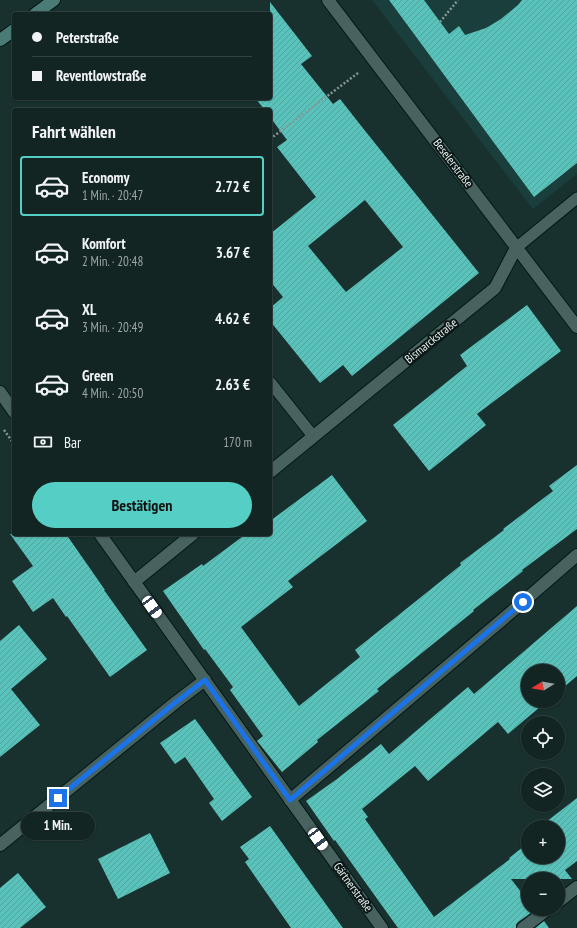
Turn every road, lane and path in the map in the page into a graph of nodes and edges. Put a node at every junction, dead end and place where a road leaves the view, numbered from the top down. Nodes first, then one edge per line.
1 (54, 0) edge
2 (328, 0) edge
3 (458, 0) edge
4 (38, 12) edge
5 (440, 22) dead end
6 (12, 31) edge
7 (0, 40) edge
8 (374, 61) junction
9 (272, 138) edge
10 (577, 198) edge
11 (516, 248) junction
12 (577, 327) edge
13 (272, 385) edge
14 (0, 392) edge
15 (12, 409) edge
16 (4, 429) dead end
17 (313, 436) junction
18 (12, 441) edge
19 (272, 470) edge
20 (101, 536) edge
21 (191, 536) edge
22 (577, 555) edge
23 (134, 582) junction
24 (205, 680) junction
25 (290, 800) junction
26 (0, 845) edge
27 (577, 887) edge
28 (565, 896) edge
29 (539, 916) edge
30 (382, 928) edge
31 (523, 928) edge

1 - 4 main road
2 - 8 street, Beselerstraße
3 - 5 path
6 - 7 main road
8 - 9 path
8 - 11 street, Beselerstraße
10 - 11 lane, Bismarckstraße
11 - 12 street, Beselerstraße
11 - 17 street, Bismarckstraße
13 - 17 lane
14 - 15 street
16 - 18 path
17 - 19 street, Bismarckstraße
20 - 23 street, Gärtnerstraße
21 - 23 street
22 - 25 street
23 - 24 street, Gärtnerstraße
24 - 25 street, Gärtnerstraße
24 - 26 street
25 - 30 street, Gärtnerstraße
27 - 28 street
29 - 31 street

